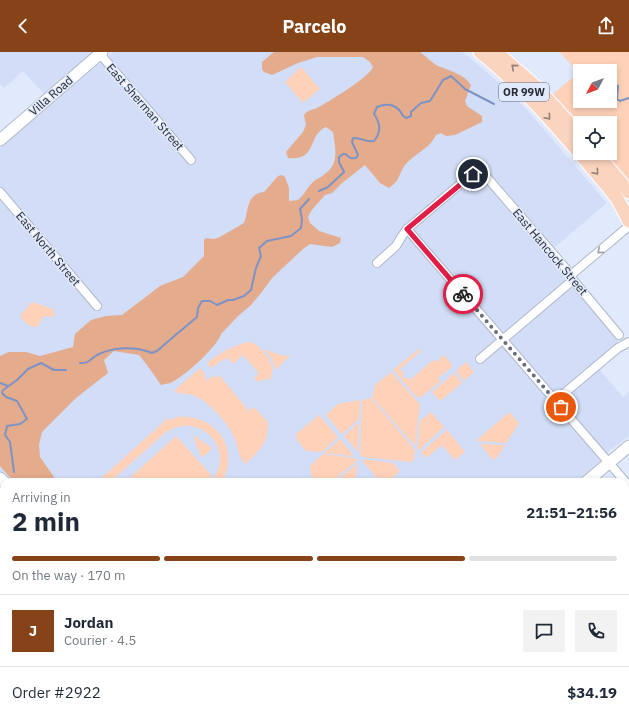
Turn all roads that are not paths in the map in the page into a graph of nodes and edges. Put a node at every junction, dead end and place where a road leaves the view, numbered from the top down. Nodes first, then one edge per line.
1 (480, 52) edge
2 (101, 53) edge
3 (498, 53) edge
4 (573, 127) edge
5 (0, 140) edge
6 (191, 160) dead end
7 (602, 160) edge
8 (609, 188) junction
9 (0, 192) edge
10 (629, 192) edge
11 (629, 202) edge
12 (629, 221) edge
13 (629, 226) edge
14 (407, 229) junction
15 (377, 263) dead end
16 (572, 278) junction
17 (97, 306) dead end
18 (619, 335) dead end
19 (502, 340) junction
20 (629, 342) edge
21 (480, 359) dead end
22 (555, 401) junction
23 (629, 446) edge
24 (609, 463) junction
25 (591, 478) edge
26 (622, 478) edge

1 -> 8 main road, OR 99W
2 - 5 main road, Villa Road
2 - 6 street, East Sherman Street
4 -> 3 main road, OR 99W
7 - 10 main road
8 - 11 main road
8 - 12 main road, OR 99W
9 - 17 street, East North Street
13 -> 16 street
14 - 15 street
14 - 16 street, East Hancock Street
14 - 19 street
16 - 18 street, East Hancock Street
16 - 19 street
19 - 21 street
19 - 22 street
20 - 22 street
22 - 24 street
23 - 24 main road
24 - 25 main road
24 - 26 street

